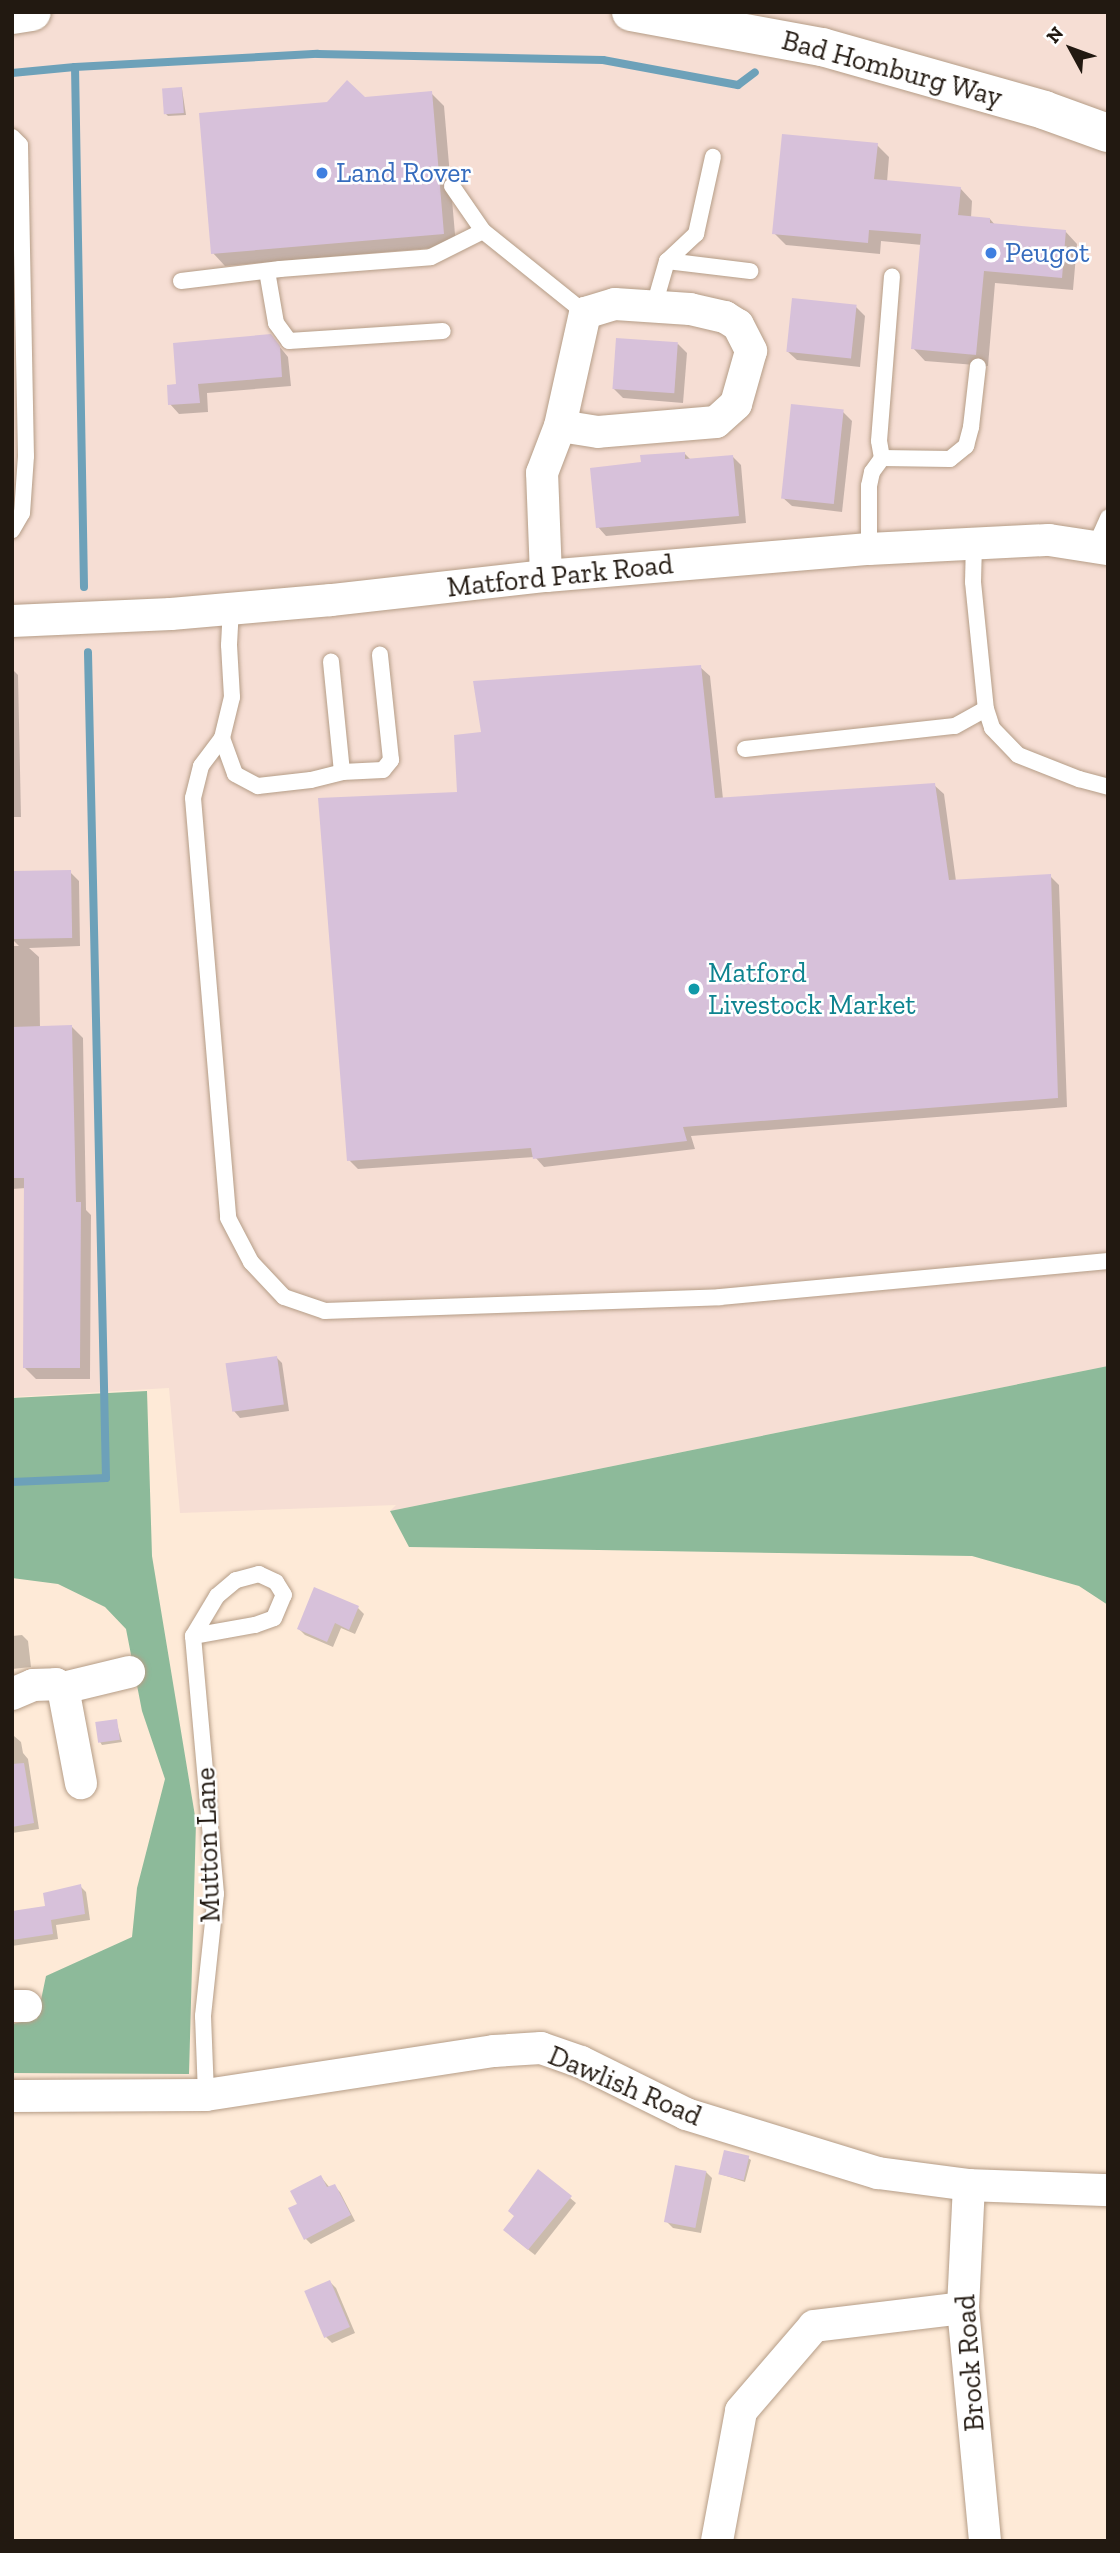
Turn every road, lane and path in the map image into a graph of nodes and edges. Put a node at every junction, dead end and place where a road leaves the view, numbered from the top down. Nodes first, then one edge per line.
1 (32, 12) edge
2 (631, 12) edge
3 (12, 15) edge
4 (1108, 133) edge
5 (12, 137) edge
6 (713, 157) dead end
7 (452, 186) dead end
8 (483, 231) junction
9 (667, 261) junction
10 (267, 271) junction
11 (750, 271) dead end
12 (892, 277) dead end
13 (181, 281) dead end
14 (654, 306) junction
15 (585, 313) junction
16 (443, 331) dead end
17 (978, 366) dead end
18 (561, 426) junction
19 (882, 458) junction
20 (12, 530) edge
21 (1104, 537) edge
22 (974, 542) junction
23 (869, 549) junction
24 (546, 576) junction
25 (231, 607) junction
26 (12, 621) edge
27 (380, 655) dead end
28 (331, 662) dead end
29 (986, 709) junction
30 (222, 738) junction
31 (745, 748) dead end
32 (342, 772) junction
33 (1108, 787) edge
34 (1108, 1261) edge
35 (193, 1636) junction
36 (129, 1672) dead end
37 (62, 1688) junction
38 (12, 1694) edge
39 (81, 1783) dead end
40 (206, 2095) junction
41 (12, 2096) edge
42 (969, 2185) junction
43 (1108, 2190) edge
44 (963, 2308) junction
45 (717, 2541) edge
46 (985, 2541) edge

1 - 3 main road
2 - 4 main road, Bad Homburg Way
5 - 20 lane
6 - 9 lane
7 - 8 lane
8 - 10 lane
8 - 15 lane
9 - 11 lane
9 - 14 lane
10 - 13 lane
10 - 16 lane
12 - 19 lane
14 - 15 street
14 - 18 street
15 - 18 street
17 - 19 lane
18 - 24 street
19 - 23 lane
21 - 22 street, Matford Park Road
22 - 23 street, Matford Park Road
22 - 29 lane
23 - 24 street, Matford Park Road
24 - 25 street, Matford Park Road
25 - 26 street, Matford Park Road
25 - 30 lane
27 - 32 lane
28 - 32 lane
29 - 31 lane
29 - 33 lane
30 - 32 lane
30 - 34 lane
35 - 35 lane
35 - 40 lane, Mutton Lane
36 - 37 street
37 - 38 street
37 - 39 street
40 - 41 street, Dawlish Road
40 - 42 street, Dawlish Road
42 - 43 street, Dawlish Road
42 - 44 street, Brock Road
44 - 45 street
44 - 46 street, Brock Road

